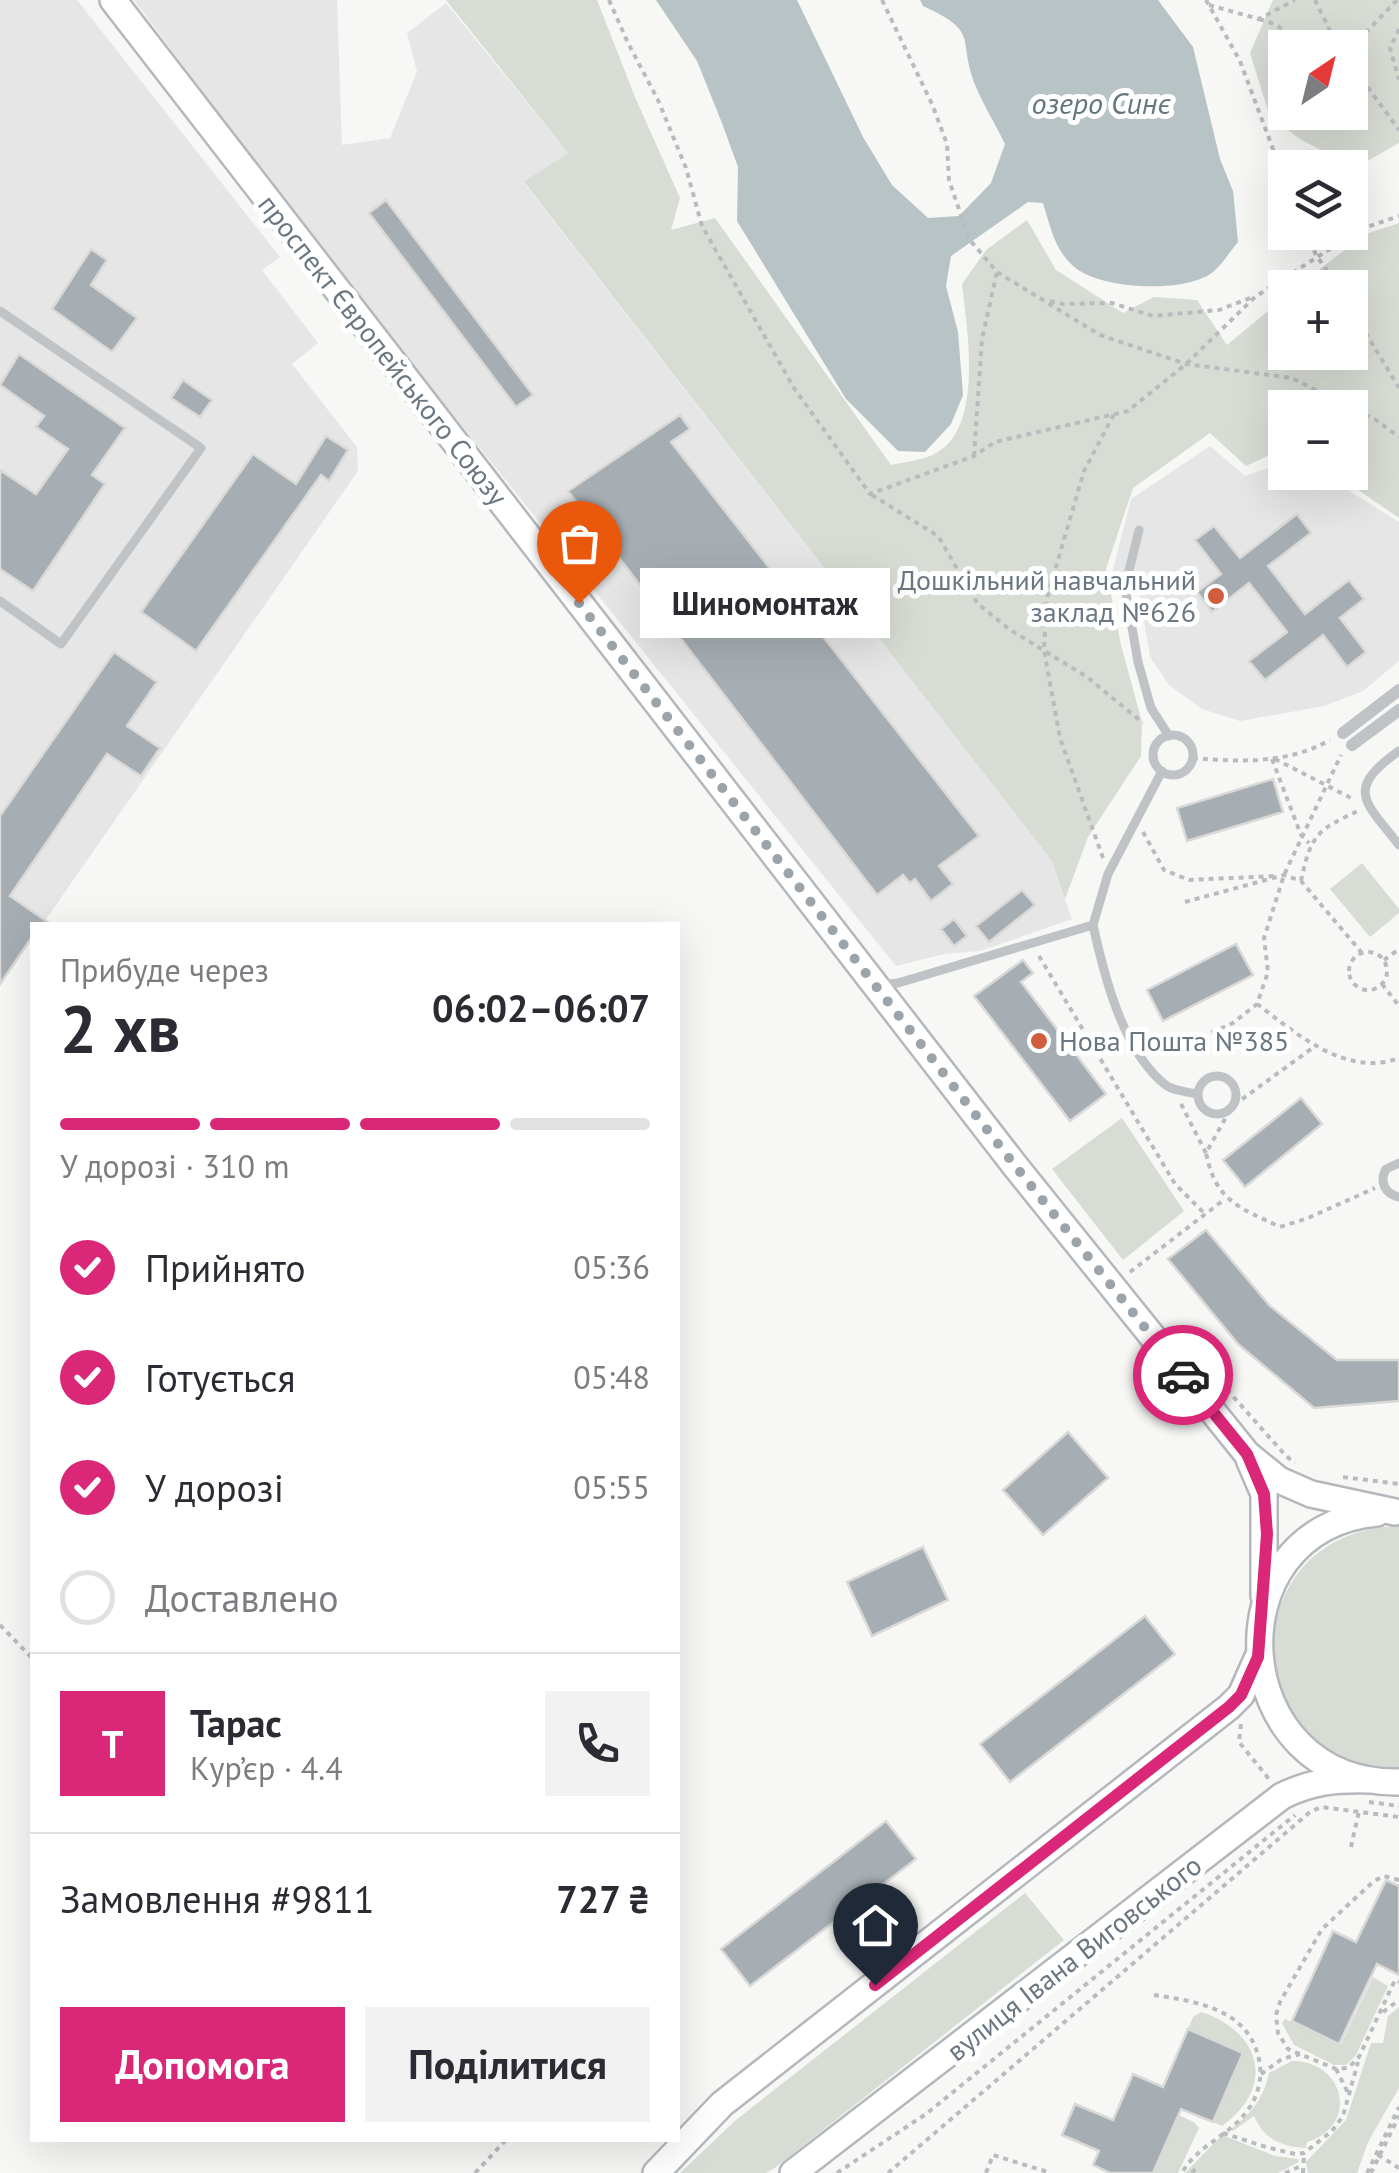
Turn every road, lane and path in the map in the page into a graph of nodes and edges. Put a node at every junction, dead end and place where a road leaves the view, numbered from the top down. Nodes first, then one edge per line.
1 (114, 0) edge
2 (609, 0) edge
3 (882, 0) edge
4 (1295, 0) edge
5 (1315, 0) edge
6 (1397, 0) edge
7 (1208, 2) edge
8 (1259, 19) junction
9 (1399, 29) edge
10 (1284, 30) edge
11 (1330, 30) edge
12 (1368, 30) edge
13 (1399, 80) edge
14 (1368, 88) edge
15 (1399, 130) edge
16 (1273, 150) edge
17 (1399, 216) edge
18 (1314, 250) edge
19 (1316, 255) junction
20 (1326, 270) edge
21 (997, 272) junction
22 (1255, 297) junction
23 (1046, 300) junction
24 (0, 311) edge
25 (1368, 337) edge
26 (1186, 364) junction
27 (1399, 388) edge
28 (1114, 414) junction
29 (1399, 437) edge
30 (974, 456) junction
31 (870, 494) junction
32 (1139, 530) dead end
33 (0, 601) edge
34 (1044, 650) junction
35 (1399, 690) edge
36 (1399, 710) edge
37 (1345, 731) junction
38 (1166, 737) junction
39 (1354, 744) junction
40 (1399, 751) edge
41 (1193, 758) junction
42 (1273, 759) junction
43 (1162, 771) junction
44 (1325, 786) junction
45 (1369, 806) junction
46 (1139, 813) junction
47 (1301, 835) junction
48 (1309, 843) junction
49 (1399, 845) edge
50 (1108, 874) junction
51 (1284, 875) junction
52 (1301, 882) junction
53 (1185, 902) dead end
54 (1093, 925) junction
55 (1032, 943) junction
56 (1399, 949) edge
57 (1362, 954) junction
58 (1384, 960) junction
59 (1382, 984) junction
60 (876, 986) junction
61 (1257, 1004) junction
62 (1399, 1006) edge
63 (1123, 1024) junction
64 (1314, 1047) junction
65 (1399, 1058) edge
66 (1169, 1088) junction
67 (1197, 1094) junction
68 (1232, 1108) junction
69 (1206, 1153) junction
70 (1399, 1162) edge
71 (1383, 1183) junction
72 (1399, 1197) edge
73 (1224, 1199) junction
74 (1206, 1215) junction
75 (1126, 1276) dead end
76 (1247, 1454) junction
77 (1276, 1458) dead end
78 (1298, 1472) dead end
79 (1330, 1476) dead end
80 (1399, 1484) edge
81 (1397, 1512) edge
82 (1264, 1606) junction
83 (0, 1625) edge
84 (30, 1656) edge
85 (1258, 1657) junction
86 (1241, 1724) dead end
87 (1273, 1784) dead end
88 (1388, 1789) edge
89 (1304, 1806) dead end
90 (1358, 1812) junction
91 (1399, 1817) edge
92 (1351, 1847) dead end
93 (1399, 1880) edge
94 (1399, 1982) edge
95 (1154, 1995) dead end
96 (1399, 2000) edge
97 (1379, 2015) junction
98 (1300, 2054) junction
99 (1359, 2057) junction
100 (1336, 2069) junction
101 (1261, 2074) junction
102 (1349, 2095) junction
103 (1399, 2107) edge
104 (1399, 2116) edge
105 (1222, 2132) junction
106 (504, 2142) edge
107 (1304, 2152) junction
108 (1376, 2154) junction
109 (1302, 2166) junction
110 (1399, 2168) edge
111 (476, 2173) edge
112 (656, 2173) edge
113 (793, 2173) edge
114 (837, 2173) edge
115 (888, 2173) edge
116 (986, 2173) edge
117 (1051, 2173) edge
118 (1182, 2173) edge
119 (1285, 2173) edge
120 (1303, 2173) edge
121 (1369, 2173) edge

1 - 60 main road, проспект Європейського Союзу
2 - 31 path
3 - 21 path
4 - 8 path
5 - 11 path
6 - 12 path
7 - 8 path
7 - 16 path
8 - 10 path
9 - 13 path
14 - 15 path
17 - 19 path
18 - 19 path
19 - 20 path
19 - 22 path
21 - 23 path
21 - 30 path
22 - 23 path
22 - 26 path
23 - 26 path
24 - 33 lane
25 - 27 path
26 - 28 path
26 - 29 path
28 - 30 path
28 - 34 path
30 - 31 path
31 - 34 path
32 - 38 lane
34 - 38 path
34 - 50 path
35 - 37 street
36 - 39 street
37 - 39 street
37 - 42 path
38 - 41 lane
38 - 43 lane
39 - 44 path
40 - 45 lane
41 - 42 path
41 - 43 lane
42 - 44 path
42 - 47 path
43 - 46 lane
44 - 45 path
44 - 47 path
45 - 48 path
45 - 49 lane
46 - 50 lane
46 - 51 path
47 - 48 path
47 - 51 path
48 - 52 path
50 - 54 lane
51 - 52 path
51 - 53 path
51 - 61 path
52 - 57 path
54 - 55 lane
54 - 63 lane
55 - 60 lane
55 - 74 path
56 - 58 path
57 - 58 path
57 - 59 path
58 - 59 path
59 - 62 path
60 - 76 main road, проспект Європейського Союзу
61 - 63 path
61 - 64 path
63 - 66 lane
64 - 65 path
64 - 68 path
66 - 67 lane
66 - 69 path
67 - 68 lane
67 - 68 lane
68 - 69 path
69 - 73 path
70 - 71 lane
71 - 72 lane
71 - 73 path
73 - 74 path
74 - 75 path
76 - 81 main road, проспект Європейського Союзу
76 - 82 main road, проспект Європейського Союзу
77 - 78 path
79 - 80 path
81 - 82 main road
82 - 85 main road, проспект Європейського Союзу
83 - 84 path
85 - 88 main road
85 - 112 main road
86 - 87 path
88 - 113 main road, вулиця Івана Виговського
89 - 114 path
90 - 91 path
90 - 92 path
90 - 115 path
93 - 98 path
94 - 97 path
95 - 101 path
96 - 97 path
97 - 99 path
98 - 100 path
98 - 101 path
99 - 100 path
99 - 102 path
100 - 102 path
101 - 105 path
102 - 107 path
103 - 108 path
104 - 108 path
105 - 107 path
105 - 118 path
106 - 111 path
107 - 109 path
108 - 110 path
108 - 121 path
109 - 119 path
109 - 120 path
116 - 117 path

